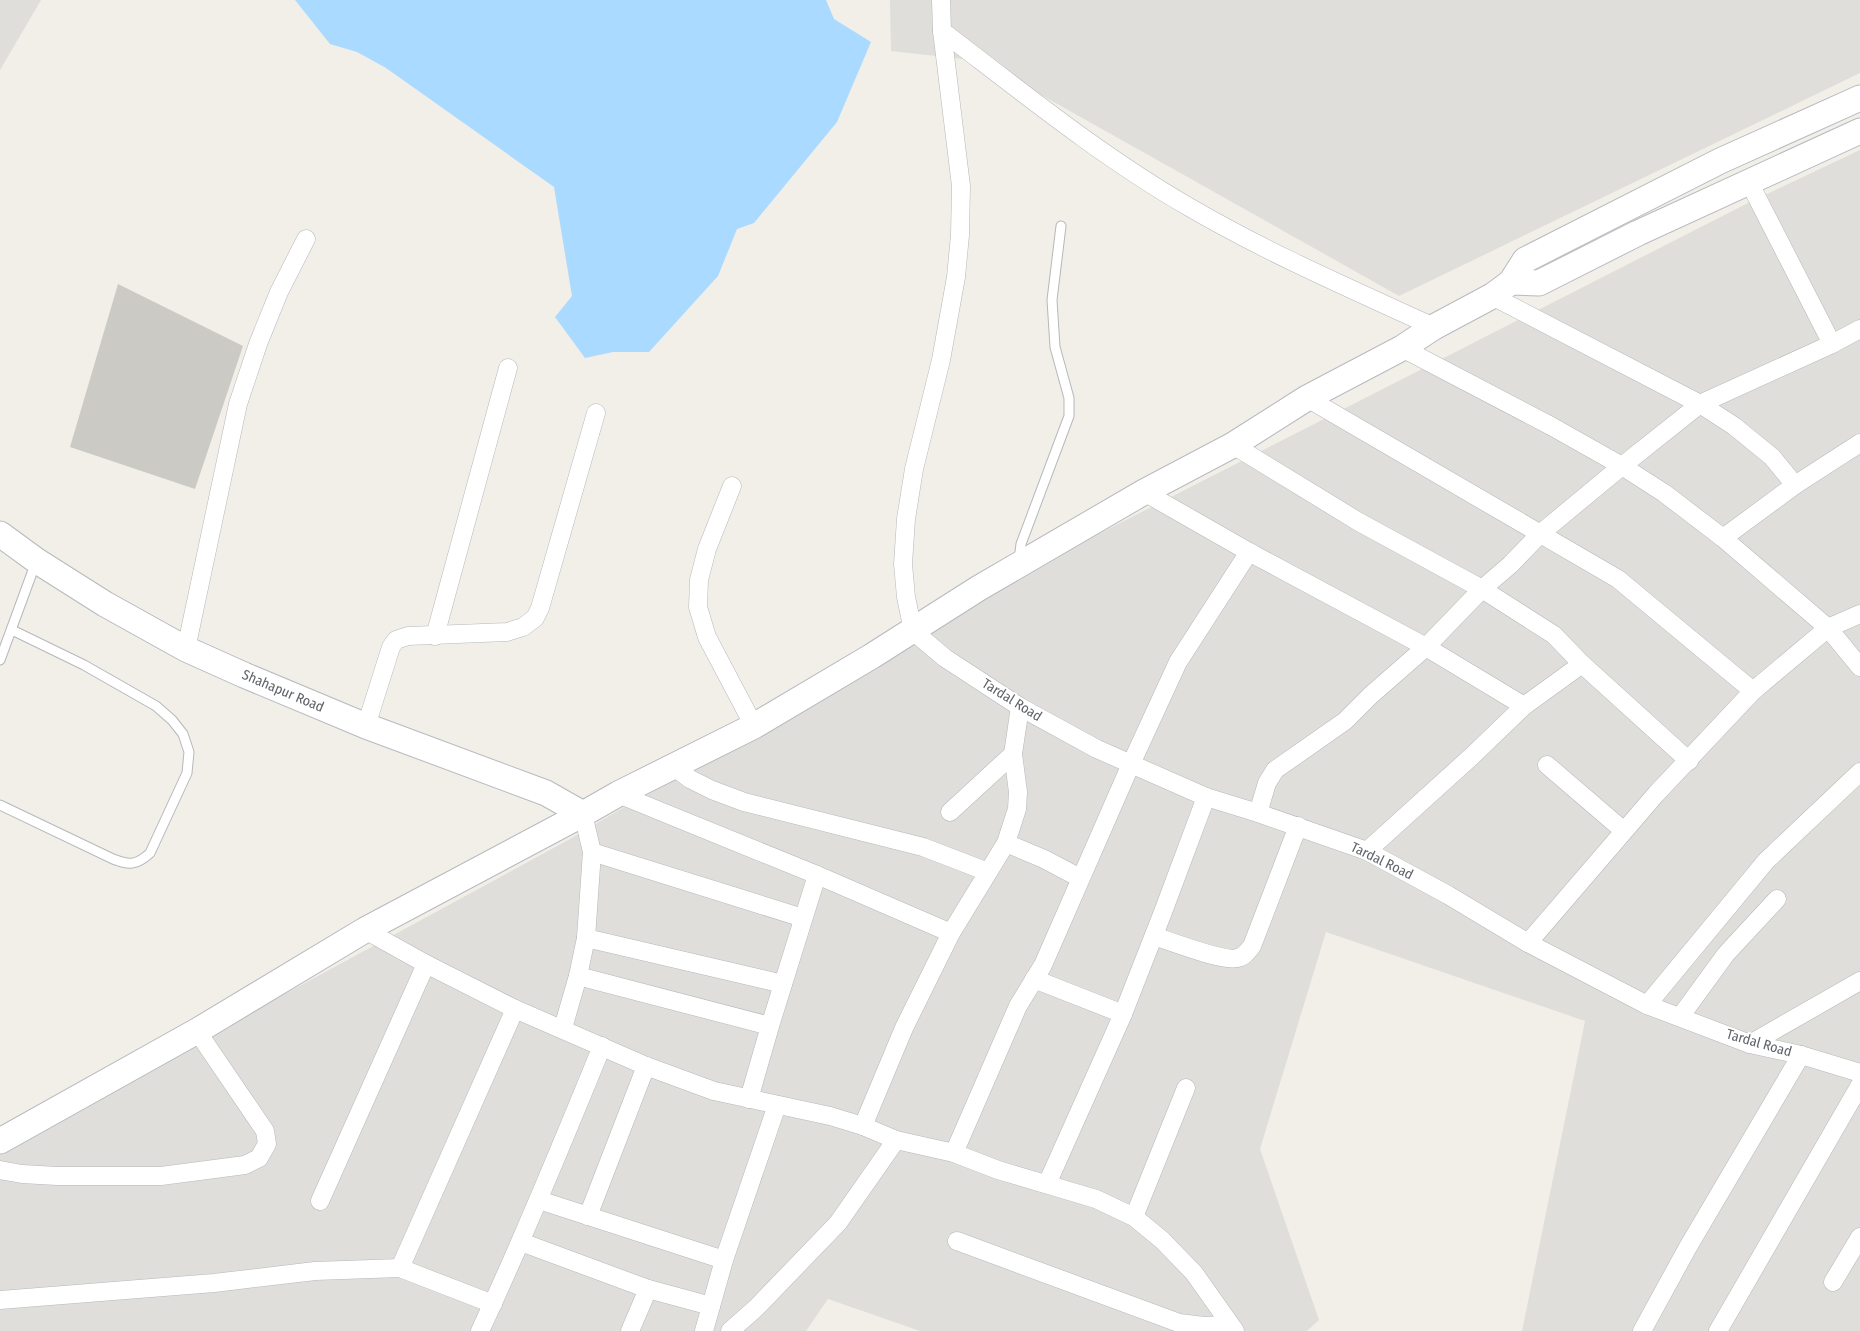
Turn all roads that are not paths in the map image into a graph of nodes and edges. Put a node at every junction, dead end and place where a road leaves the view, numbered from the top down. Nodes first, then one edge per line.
1 (941, 0) edge
2 (942, 31) junction
3 (1860, 98) edge
4 (1860, 131) edge
5 (1749, 182) junction
6 (1061, 226) dead end
7 (306, 239) dead end
8 (1502, 289) junction
9 (1434, 327) junction
10 (1860, 329) edge
11 (1832, 344) junction
12 (1402, 348) junction
13 (508, 368) dead end
14 (1308, 398) junction
15 (1700, 404) junction
16 (596, 413) dead end
17 (1860, 443) edge
18 (1233, 445) junction
19 (1622, 466) junction
20 (1795, 485) junction
21 (732, 486) dead end
22 (1144, 492) junction
23 (0, 534) edge
24 (1541, 534) junction
25 (1723, 538) junction
26 (1249, 552) junction
27 (36, 561) junction
28 (1019, 565) junction
29 (1482, 589) junction
30 (1860, 614) edge
31 (1828, 628) junction
32 (12, 630) junction
33 (914, 631) junction
34 (435, 636) junction
35 (1426, 647) junction
36 (186, 648) junction
37 (0, 660) edge
38 (1582, 664) junction
39 (1860, 667) edge
40 (1753, 691) junction
41 (1524, 706) junction
42 (1020, 707) junction
43 (366, 726) junction
44 (754, 726) junction
45 (1013, 754) junction
46 (1689, 761) junction
47 (1131, 764) junction
48 (1546, 765) dead end
49 (673, 766) junction
50 (1860, 772) edge
51 (618, 794) junction
52 (1206, 797) junction
53 (0, 806) edge
54 (950, 812) dead end
55 (1258, 813) junction
56 (583, 814) junction
57 (1298, 826) junction
58 (1624, 831) junction
59 (1006, 843) junction
60 (1367, 851) junction
61 (592, 852) junction
62 (988, 872) junction
63 (817, 875) junction
64 (1080, 878) junction
65 (1777, 899) dead end
66 (803, 918) junction
67 (365, 930) junction
68 (951, 933) junction
69 (1154, 936) junction
70 (586, 938) junction
71 (1528, 943) junction
72 (426, 964) junction
73 (578, 976) junction
74 (1034, 979) junction
75 (1860, 981) edge
76 (783, 984) junction
77 (1647, 1005) junction
78 (514, 1009) junction
79 (1123, 1014) junction
80 (1680, 1017) junction
81 (770, 1026) junction
82 (563, 1028) junction
83 (197, 1031) junction
84 (1750, 1044) junction
85 (602, 1046) junction
86 (1801, 1055) junction
87 (646, 1066) junction
88 (1860, 1073) edge
89 (1860, 1085) edge
90 (1186, 1088) dead end
91 (750, 1099) junction
92 (777, 1105) junction
93 (863, 1126) junction
94 (896, 1140) junction
95 (0, 1141) edge
96 (954, 1153) junction
97 (0, 1170) edge
98 (1047, 1184) junction
99 (539, 1200) junction
100 (320, 1201) dead end
101 (588, 1216) junction
102 (1134, 1217) junction
103 (1860, 1237) edge
104 (957, 1240) dead end
105 (521, 1242) junction
106 (724, 1260) junction
107 (400, 1268) junction
108 (1833, 1282) dead end
109 (648, 1289) junction
110 (0, 1300) edge
111 (493, 1304) junction
112 (711, 1306) junction
113 (1232, 1328) edge
114 (480, 1331) edge
115 (630, 1331) edge
116 (704, 1331) edge
117 (730, 1331) edge
118 (1642, 1331) edge
119 (1718, 1331) edge

1 - 2 street
2 - 9 street
2 - 33 street
3 - 8 main road
4 - 5 main road
5 - 8 main road
5 - 11 street
6 - 28 lane
7 - 36 street
8 - 9 main road
8 - 15 street
9 - 12 main road
10 - 11 street
11 - 15 street
12 - 14 main road
12 - 19 street
13 - 34 street
14 - 18 main road
14 - 24 street
15 - 19 street
15 - 20 street
16 - 34 street
17 - 20 street
18 - 22 main road
18 - 29 street
19 - 24 street
19 - 25 street
20 - 25 street
21 - 44 street
22 - 26 street
22 - 28 main road
23 - 27 main road, Shahapur Road
24 - 29 street
24 - 40 street
25 - 31 street
26 - 35 street
26 - 47 street
27 - 32 lane
27 - 36 main road, Shahapur Road
28 - 33 main road
29 - 35 street
29 - 38 street
30 - 31 street
31 - 39 street
31 - 40 street
32 - 37 lane
32 - 53 lane
33 - 42 street, Tardal Road
33 - 44 main road
34 - 43 street
35 - 41 street
35 - 55 street
36 - 43 main road, Shahapur Road
38 - 41 street
38 - 46 street
40 - 46 street
41 - 60 street
42 - 45 street
42 - 47 street, Tardal Road
43 - 56 main road, Shahapur Road
44 - 49 main road
45 - 54 street
45 - 59 street
46 - 58 street
47 - 52 street, Tardal Road
47 - 64 street
48 - 58 street
49 - 51 main road
49 - 62 street
50 - 77 street
51 - 56 main road
51 - 63 street
52 - 55 street, Tardal Road
52 - 69 street
55 - 57 street, Tardal Road
56 - 61 street
56 - 67 main road
57 - 60 street, Tardal Road
57 - 69 street
58 - 71 street
59 - 62 street
59 - 64 street
60 - 71 street, Tardal Road
61 - 66 street
61 - 70 street
62 - 68 street
63 - 66 street
63 - 68 street
64 - 74 street
65 - 80 street
66 - 76 street
67 - 72 street
67 - 83 main road
68 - 93 street
69 - 79 street
70 - 73 street
70 - 76 street
71 - 77 street, Tardal Road
72 - 78 street
72 - 100 street
73 - 81 street
73 - 82 street
74 - 79 street
74 - 96 street
75 - 84 street
76 - 81 street
77 - 80 street, Tardal Road
78 - 82 street
78 - 107 street
79 - 98 street
80 - 84 street, Tardal Road
81 - 91 street
82 - 85 street
83 - 95 main road
83 - 97 street
84 - 86 street, Tardal Road
85 - 87 street
85 - 99 street
86 - 88 street, Tardal Road
86 - 118 street
87 - 91 street
87 - 101 street
89 - 119 street
90 - 102 street
91 - 92 street
92 - 93 street
92 - 106 street
93 - 94 street
94 - 96 street
94 - 117 street
96 - 98 street
98 - 102 street
99 - 101 street
99 - 105 street
101 - 106 street
102 - 113 street
103 - 108 street
104 - 113 street
105 - 109 street
105 - 111 street
106 - 112 street
107 - 110 street
107 - 111 street
109 - 112 street
109 - 115 street
111 - 114 street
112 - 116 street

